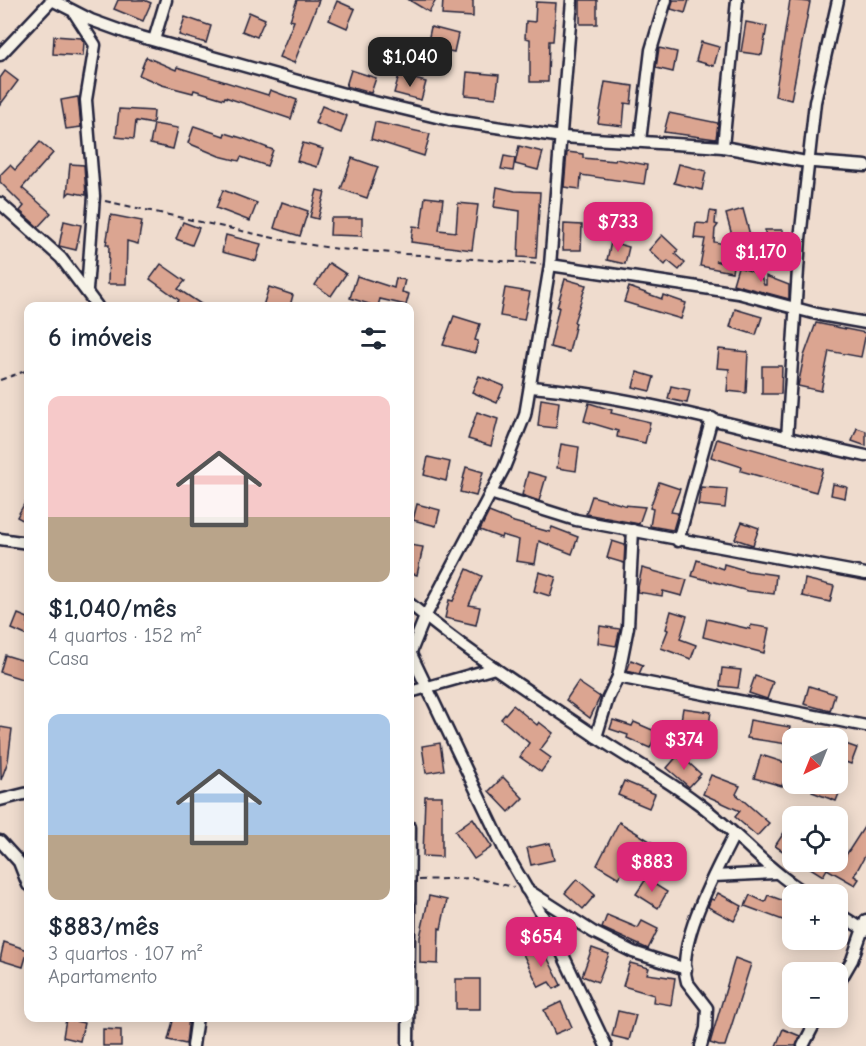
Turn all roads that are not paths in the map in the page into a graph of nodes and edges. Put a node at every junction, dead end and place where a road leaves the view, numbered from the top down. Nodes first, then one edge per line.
1 (52, 0) edge
2 (166, 0) edge
3 (572, 0) edge
4 (666, 0) edge
5 (737, 0) edge
6 (838, 0) edge
7 (72, 11) junction
8 (153, 40) junction
9 (0, 55) edge
10 (562, 137) junction
11 (640, 141) junction
12 (723, 147) junction
13 (810, 162) junction
14 (866, 166) edge
15 (0, 204) edge
16 (550, 265) junction
17 (87, 290) junction
18 (94, 302) edge
19 (797, 309) junction
20 (866, 323) edge
21 (531, 387) junction
22 (712, 418) junction
23 (787, 438) junction
24 (866, 456) edge
25 (490, 493) junction
26 (633, 530) junction
27 (0, 539) edge
28 (678, 541) junction
29 (24, 542) edge
30 (866, 574) edge
31 (414, 607) edge
32 (425, 617) junction
33 (414, 643) edge
34 (414, 662) edge
35 (495, 668) junction
36 (618, 677) junction
37 (425, 687) junction
38 (414, 691) edge
39 (866, 726) edge
40 (596, 737) junction
41 (24, 794) edge
42 (0, 800) edge
43 (735, 835) junction
44 (0, 841) edge
45 (774, 873) junction
46 (24, 875) edge
47 (714, 876) junction
48 (791, 884) edge
49 (526, 889) junction
50 (848, 918) edge
51 (865, 926) edge
52 (848, 967) edge
53 (686, 969) junction
54 (196, 1022) edge
55 (408, 1022) edge
56 (812, 1028) edge
57 (193, 1046) edge
58 (408, 1046) edge
59 (606, 1046) edge
60 (701, 1046) edge
61 (802, 1046) edge

1 - 7 street
1 - 9 street
2 - 8 street
3 - 10 street
4 - 11 street
5 - 12 street
6 - 13 street
7 - 8 street
7 - 17 street
8 - 10 street
10 - 11 street
10 - 16 street
11 - 12 street
12 - 13 street
13 - 14 street
13 - 19 street
15 - 17 street
16 - 19 street
16 - 21 street
17 - 18 street
19 - 20 street
19 - 23 street
21 - 22 street
21 - 25 street
22 - 23 street
22 - 28 street
23 - 24 street
25 - 26 street
25 - 32 street
26 - 28 street
26 - 36 street
27 - 29 street
28 - 30 street
31 - 32 street
32 - 33 street
32 - 35 street
34 - 37 street
35 - 37 street
35 - 40 street
36 - 39 street
36 - 40 street
37 - 38 street
37 - 49 street
40 - 43 street
41 - 42 street
43 - 45 street
43 - 47 street
44 - 46 street
45 - 47 street
45 - 48 street
47 - 53 street
49 - 53 street
49 - 59 street
50 - 51 street
51 - 52 street
53 - 60 street
54 - 57 street
55 - 58 street
56 - 61 street

